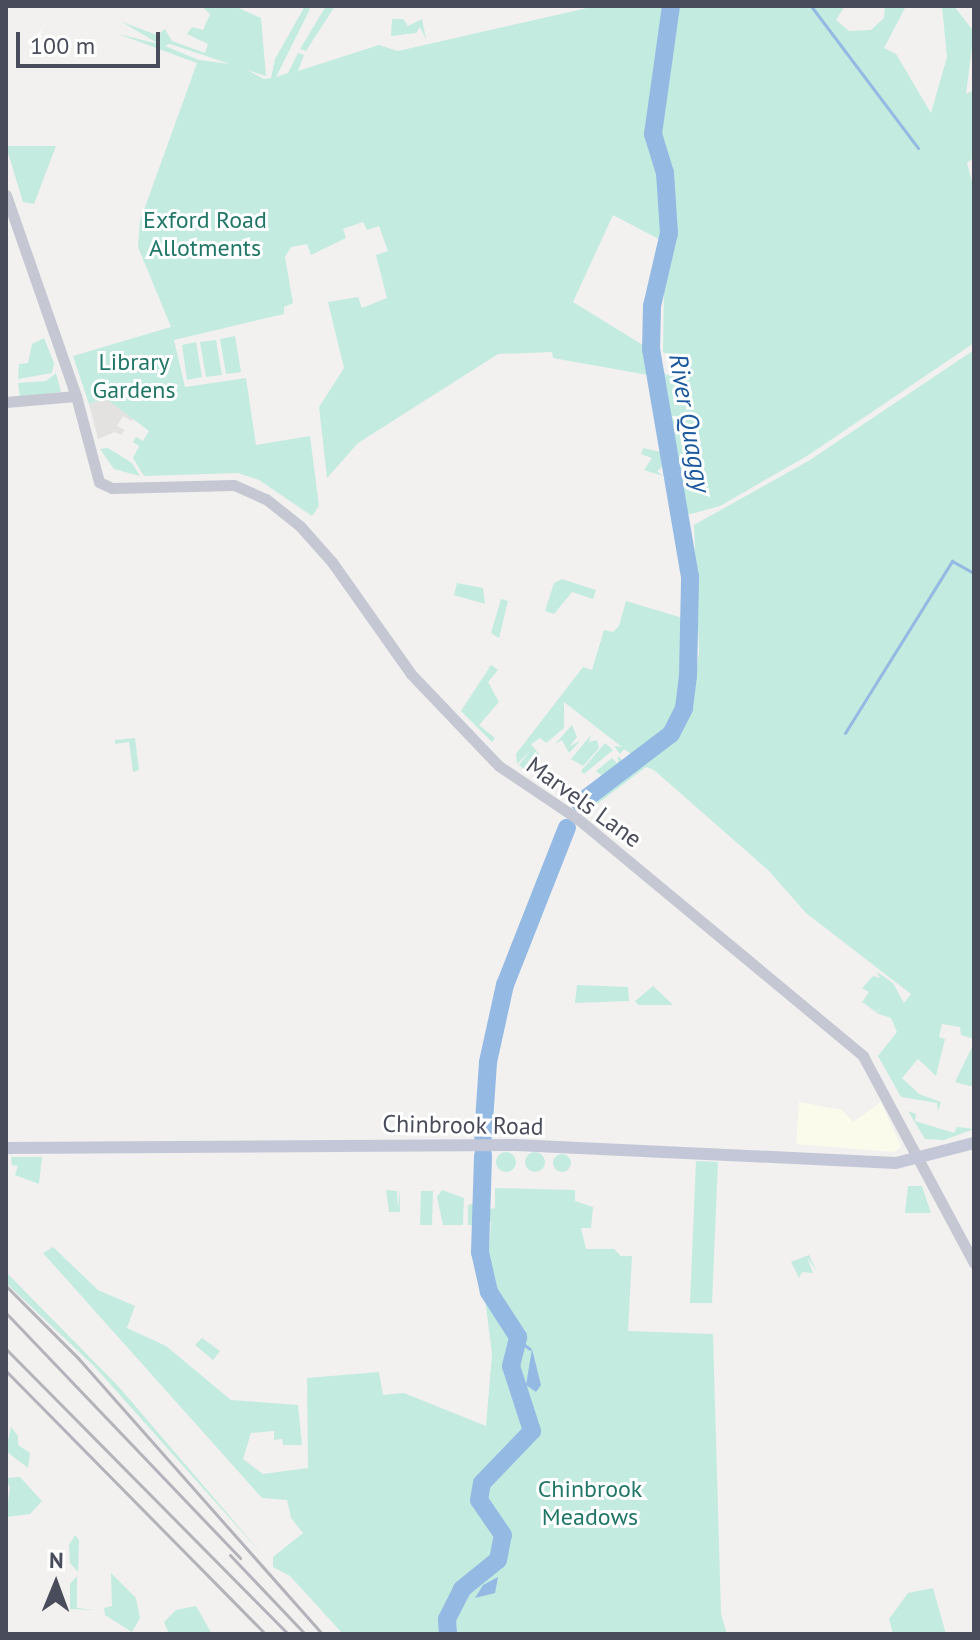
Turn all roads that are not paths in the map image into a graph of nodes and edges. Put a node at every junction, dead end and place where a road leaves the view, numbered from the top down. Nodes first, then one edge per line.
1 (6, 195) edge
2 (76, 396) junction
3 (6, 402) edge
4 (974, 1143) edge
5 (6, 1148) edge
6 (919, 1159) junction
7 (974, 1263) edge

1 - 2 street
2 - 3 street
2 - 6 street, Marvels Lane
4 - 6 main road, Chinbrook Road
5 - 6 main road, Chinbrook Road
6 - 7 street, Marvels Lane

